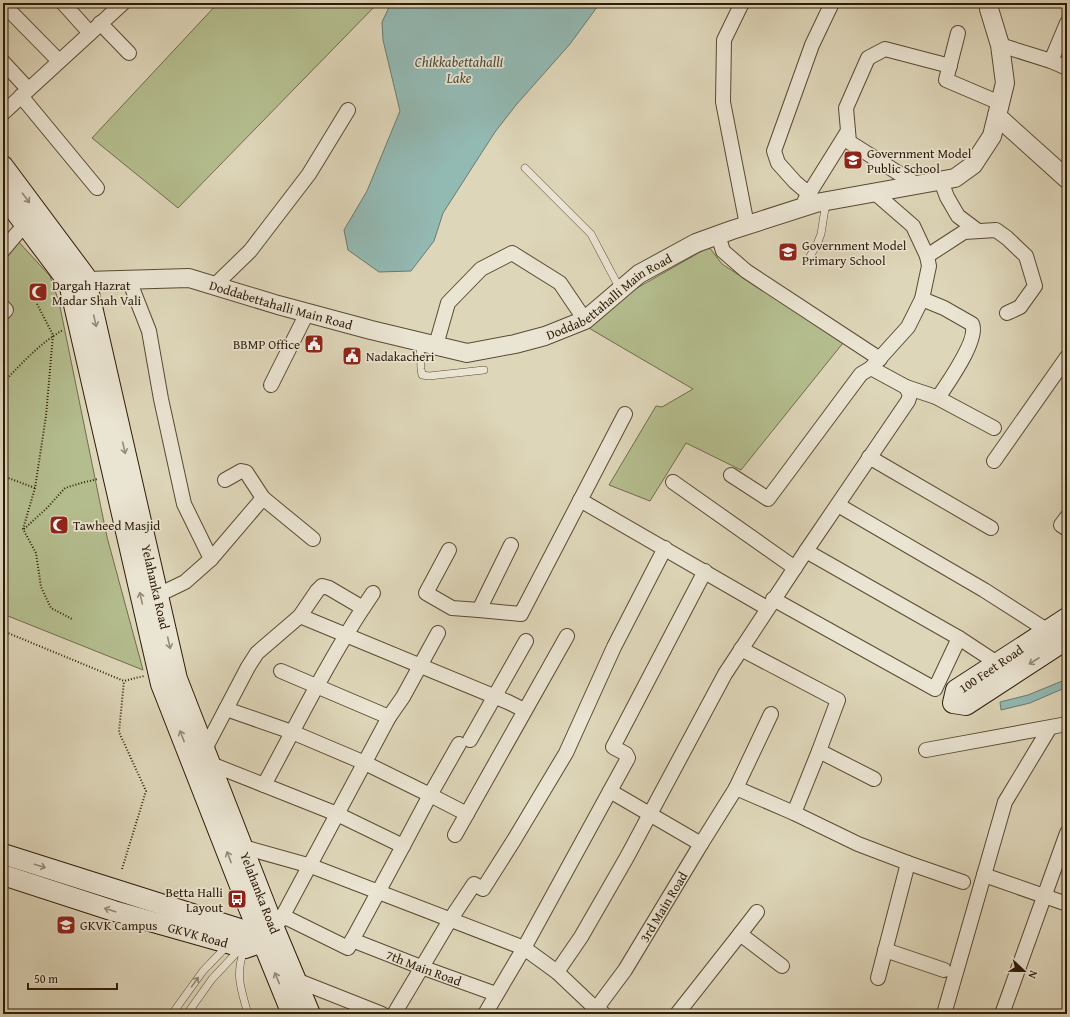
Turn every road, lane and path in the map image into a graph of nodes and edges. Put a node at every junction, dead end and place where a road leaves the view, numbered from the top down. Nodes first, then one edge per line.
1 (63, 3) edge
2 (123, 3) edge
3 (742, 3) edge
4 (832, 3) edge
5 (989, 3) edge
6 (3, 4) edge
7 (1067, 23) edge
8 (95, 28) junction
9 (958, 33) dead end
10 (1000, 45) junction
11 (129, 53) dead end
12 (59, 61) junction
13 (1052, 61) junction
14 (3, 62) edge
15 (950, 66) junction
16 (1067, 68) edge
17 (25, 92) junction
18 (348, 110) dead end
19 (998, 110) junction
20 (3, 113) edge
21 (848, 131) junction
22 (3, 166) edge
23 (525, 168) dead end
24 (1067, 179) edge
25 (941, 181) junction
26 (919, 186) junction
27 (97, 188) dead end
28 (875, 193) junction
29 (3, 195) edge
30 (804, 201) junction
31 (826, 202) junction
32 (25, 224) junction
33 (748, 225) junction
34 (978, 231) junction
35 (718, 234) junction
36 (3, 250) edge
37 (928, 256) junction
38 (808, 260) dead end
39 (129, 280) junction
40 (77, 282) junction
41 (214, 286) junction
42 (620, 289) junction
43 (922, 299) junction
44 (37, 304) dead end
45 (3, 307) edge
46 (3, 313) edge
47 (307, 313) junction
48 (1007, 313) dead end
49 (585, 320) junction
50 (53, 335) junction
51 (428, 344) junction
52 (1067, 357) edge
53 (875, 363) junction
54 (484, 370) dead end
55 (3, 383) edge
56 (271, 385) dead end
57 (906, 387) junction
58 (936, 397) junction
59 (625, 414) dead end
60 (994, 428) dead end
61 (869, 457) junction
62 (994, 460) dead end
63 (731, 475) dead end
64 (3, 476) edge
65 (113, 476) junction
66 (225, 480) dead end
67 (673, 482) dead end
68 (35, 488) junction
69 (263, 498) junction
70 (580, 500) junction
71 (838, 505) junction
72 (1067, 517) edge
73 (991, 528) dead end
74 (23, 529) junction
75 (1067, 529) edge
76 (313, 539) dead end
77 (510, 545) dead end
78 (665, 548) junction
79 (449, 550) dead end
80 (806, 551) junction
81 (211, 559) junction
82 (795, 568) junction
83 (705, 571) junction
84 (373, 593) dead end
85 (158, 595) junction
86 (770, 604) junction
87 (363, 608) junction
88 (479, 610) junction
89 (300, 616) junction
90 (1067, 618) edge
91 (72, 619) dead end
92 (3, 631) edge
93 (1048, 631) junction
94 (438, 633) dead end
95 (346, 634) junction
96 (567, 636) dead end
97 (959, 638) junction
98 (1067, 639) edge
99 (526, 641) dead end
100 (741, 650) junction
101 (997, 664) junction
102 (421, 665) junction
103 (282, 671) dead end
104 (158, 672) junction
105 (124, 681) junction
106 (316, 685) junction
107 (495, 697) junction
108 (226, 709) junction
109 (524, 710) junction
110 (771, 714) dead end
111 (389, 717) junction
112 (1067, 724) edge
113 (1049, 728) junction
114 (292, 732) junction
115 (926, 750) dead end
116 (819, 751) junction
117 (208, 757) junction
118 (365, 763) junction
119 (874, 779) dead end
120 (264, 786) junction
121 (736, 788) junction
122 (610, 791) junction
123 (430, 795) junction
124 (650, 813) junction
125 (794, 813) junction
126 (337, 814) junction
127 (467, 814) junction
128 (1067, 833) edge
129 (455, 835) dead end
130 (701, 844) junction
131 (403, 846) junction
132 (243, 847) junction
133 (3, 854) edge
134 (908, 864) junction
135 (311, 866) junction
136 (122, 869) dead end
137 (3, 874) edge
138 (984, 875) junction
139 (963, 882) dead end
140 (378, 892) junction
141 (1044, 896) junction
142 (1067, 904) edge
143 (757, 912) dead end
144 (450, 920) junction
145 (252, 934) junction
146 (740, 934) junction
147 (352, 940) junction
148 (524, 948) junction
149 (885, 950) junction
150 (782, 966) dead end
151 (421, 968) junction
152 (944, 970) dead end
153 (558, 972) junction
154 (878, 978) dead end
155 (296, 980) junction
156 (496, 994) junction
157 (600, 1011) edge
158 (172, 1014) edge
159 (187, 1014) edge
160 (248, 1014) edge
161 (292, 1014) edge
162 (310, 1014) edge
163 (382, 1014) edge
164 (394, 1014) edge
165 (485, 1014) edge
166 (677, 1014) edge
167 (944, 1014) edge
168 (1002, 1014) edge

1 - 8 street
2 - 8 street
3 - 33 street
4 - 30 street
5 - 10 street, Doddabettahalli Main Road
6 - 12 street
7 - 13 street
8 - 11 street
8 - 12 street
9 - 15 street
10 - 13 street
10 - 19 street, Doddabettahalli Main Road
12 - 17 street
13 - 16 street
14 - 17 street
15 - 19 street
15 - 21 street
17 - 20 street
17 - 27 street
18 - 41 street
19 - 24 street
19 - 25 street, Doddabettahalli Main Road
21 - 26 street
21 - 30 street
22 -> 40 main road, Yelahanka Road
23 - 42 lane
25 - 26 street, Doddabettahalli Main Road
25 - 34 street
26 - 28 street, Doddabettahalli Main Road
28 - 31 street, Doddabettahalli Main Road
28 - 37 street
29 - 32 main road, Yelahanka Road
30 - 31 street, Doddabettahalli Main Road
30 - 33 street, Doddabettahalli Main Road
31 - 38 lane
32 - 36 street
32 - 40 main road, Yelahanka Road
33 - 35 street, Doddabettahalli Main Road
34 - 37 street
34 - 48 street
35 - 42 street, Doddabettahalli Main Road
35 - 53 street
37 - 43 street
39 - 40 street, Doddabettahalli Main Road
39 - 41 street, Doddabettahalli Main Road
39 - 81 street
40 - 65 main road, Yelahanka Road
40 -> 85 main road, Yelahanka Road
41 - 47 street, Doddabettahalli Main Road
42 - 49 street, Doddabettahalli Main Road
43 - 53 street
43 - 58 street
44 - 50 path
45 - 46 street
47 - 51 street, Doddabettahalli Main Road
47 - 56 street
49 - 51 street, Doddabettahalli Main Road
49 - 51 street
50 - 55 path
50 - 68 path
51 - 54 lane
52 - 62 street
53 - 57 street
53 - 63 street
57 - 58 street
57 - 61 street
58 - 60 street
59 - 70 street
61 - 71 street
61 - 73 street
64 - 68 path
65 - 74 path
104 -> 65 main road, Yelahanka Road
66 - 69 street
67 - 82 street
68 - 74 path
69 - 76 street
69 - 81 street
70 - 78 street
70 - 88 street
71 - 80 street
71 - 93 street
72 - 75 street
74 - 91 path
77 - 88 street
78 - 83 street
78 - 144 street
79 - 88 street
80 - 82 street
80 - 97 street
81 - 85 street
82 - 86 street
83 - 86 street
83 - 122 street
84 - 87 street
85 -> 117 main road, Yelahanka Road
86 - 97 street
86 - 100 street
87 - 89 street
87 - 95 street
89 - 95 street
89 - 108 street
90 - 93 main road, 100 Feet Road
92 - 105 path
93 - 101 main road, 100 Feet Road
94 - 102 street
95 - 102 street
95 - 106 street
96 - 109 street
97 - 101 street
98 -> 101 main road, 100 Feet Road
99 - 107 street
100 - 116 street
100 - 124 street
102 - 107 street
102 - 111 street
103 - 106 street
104 - 105 path
145 -> 104 main road, Yelahanka Road
105 - 136 path
106 - 111 street
106 - 114 street
107 - 109 street
107 - 123 street
108 - 114 street
108 - 117 street
109 - 127 street
110 - 121 street, 3rd Main Road
111 - 118 street
112 - 113 street
113 - 115 street
113 - 138 street
114 - 118 street
114 - 120 street
116 - 119 street
116 - 125 street
117 - 120 street
117 - 132 main road, Yelahanka Road
118 - 123 street
118 - 126 street
120 - 126 street
121 - 125 street
121 - 130 street, 3rd Main Road
122 - 124 street
122 - 148 street
123 - 127 street
123 - 131 street
124 - 130 street
124 - 153 street
125 - 134 street
126 - 131 street
126 - 135 street
127 - 129 street
128 - 141 street
130 - 157 street, 3rd Main Road
131 - 140 street
132 - 135 street
132 - 145 main road, Yelahanka Road
133 -> 145 main road, GKVK Road
134 - 139 street
134 - 149 street
135 - 140 street
135 - 145 street
145 -> 137 main road, GKVK Road
138 - 141 street
138 - 167 street
140 - 144 street
140 - 147 street
141 - 142 street
141 - 168 street
143 - 146 street
144 - 148 street
144 - 151 street
145 - 147 street
145 - 155 main road, Yelahanka Road
158 -> 145 lane
145 - 159 lane
145 - 160 lane
161 -> 145 main road, Yelahanka Road
146 - 150 street
146 - 166 street
147 - 151 street, 7th Main Road
148 - 153 street
148 - 156 street
149 - 152 street
149 - 154 street
151 - 156 street, 7th Main Road
151 - 164 street
153 - 157 street
155 - 162 main road, Yelahanka Road
155 - 163 street
156 - 165 street

